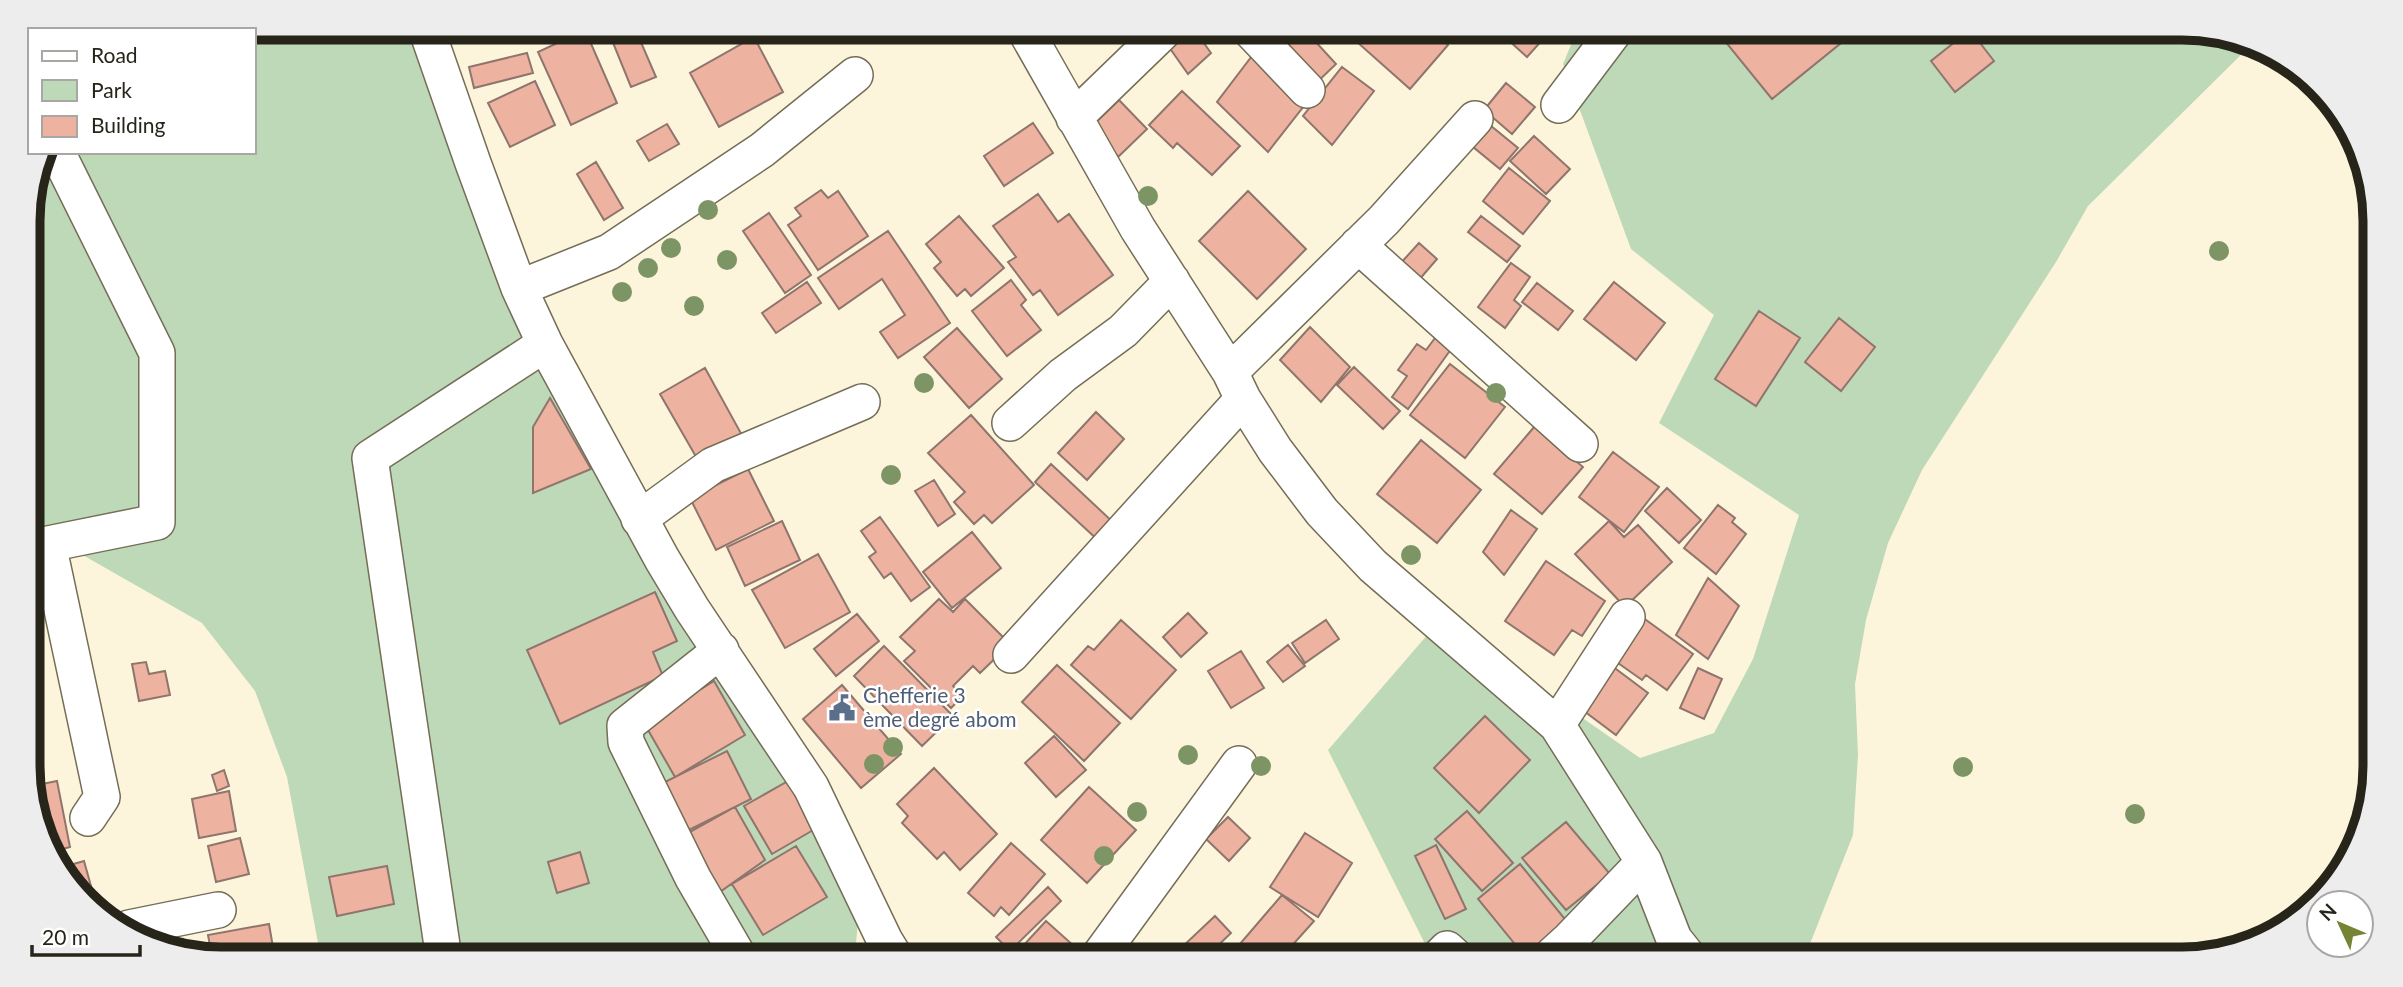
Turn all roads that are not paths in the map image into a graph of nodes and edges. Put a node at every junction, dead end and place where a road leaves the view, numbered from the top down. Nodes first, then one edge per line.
1 (1260, 40) edge
2 (1609, 40) edge
3 (430, 41) edge
4 (1031, 41) edge
5 (1154, 41) edge
6 (855, 75) dead end
7 (1307, 90) dead end
8 (1559, 105) dead end
9 (1074, 118) junction
10 (1475, 120) dead end
11 (58, 154) edge
12 (1357, 245) junction
13 (1172, 281) junction
14 (519, 288) junction
15 (545, 344) junction
16 (1237, 385) junction
17 (862, 402) dead end
18 (1010, 423) dead end
19 (1580, 444) dead end
20 (639, 519) junction
21 (40, 546) edge
22 (40, 552) edge
23 (1627, 617) dead end
24 (721, 650) junction
25 (1012, 655) dead end
26 (1557, 725) junction
27 (1239, 764) dead end
28 (88, 818) dead end
29 (1644, 862) junction
30 (218, 910) dead end
31 (138, 926) edge
32 (1562, 946) edge
33 (1680, 946) edge
34 (442, 947) edge
35 (733, 947) edge
36 (888, 947) edge
37 (1106, 947) edge

1 - 7 street
2 - 8 street
3 - 14 street
4 - 9 street
5 - 9 street
6 - 14 street
9 - 13 street
10 - 12 street
11 - 21 street
12 - 16 street
12 - 19 street
13 - 16 street
13 - 18 street
14 - 15 street
15 - 20 street
15 - 34 street
16 - 25 street
16 - 26 street
17 - 20 street
20 - 24 street
22 - 28 street
23 - 26 street
24 - 35 street
24 - 36 street
26 - 29 street
27 - 37 street
29 - 32 street
29 - 33 street
30 - 31 street

